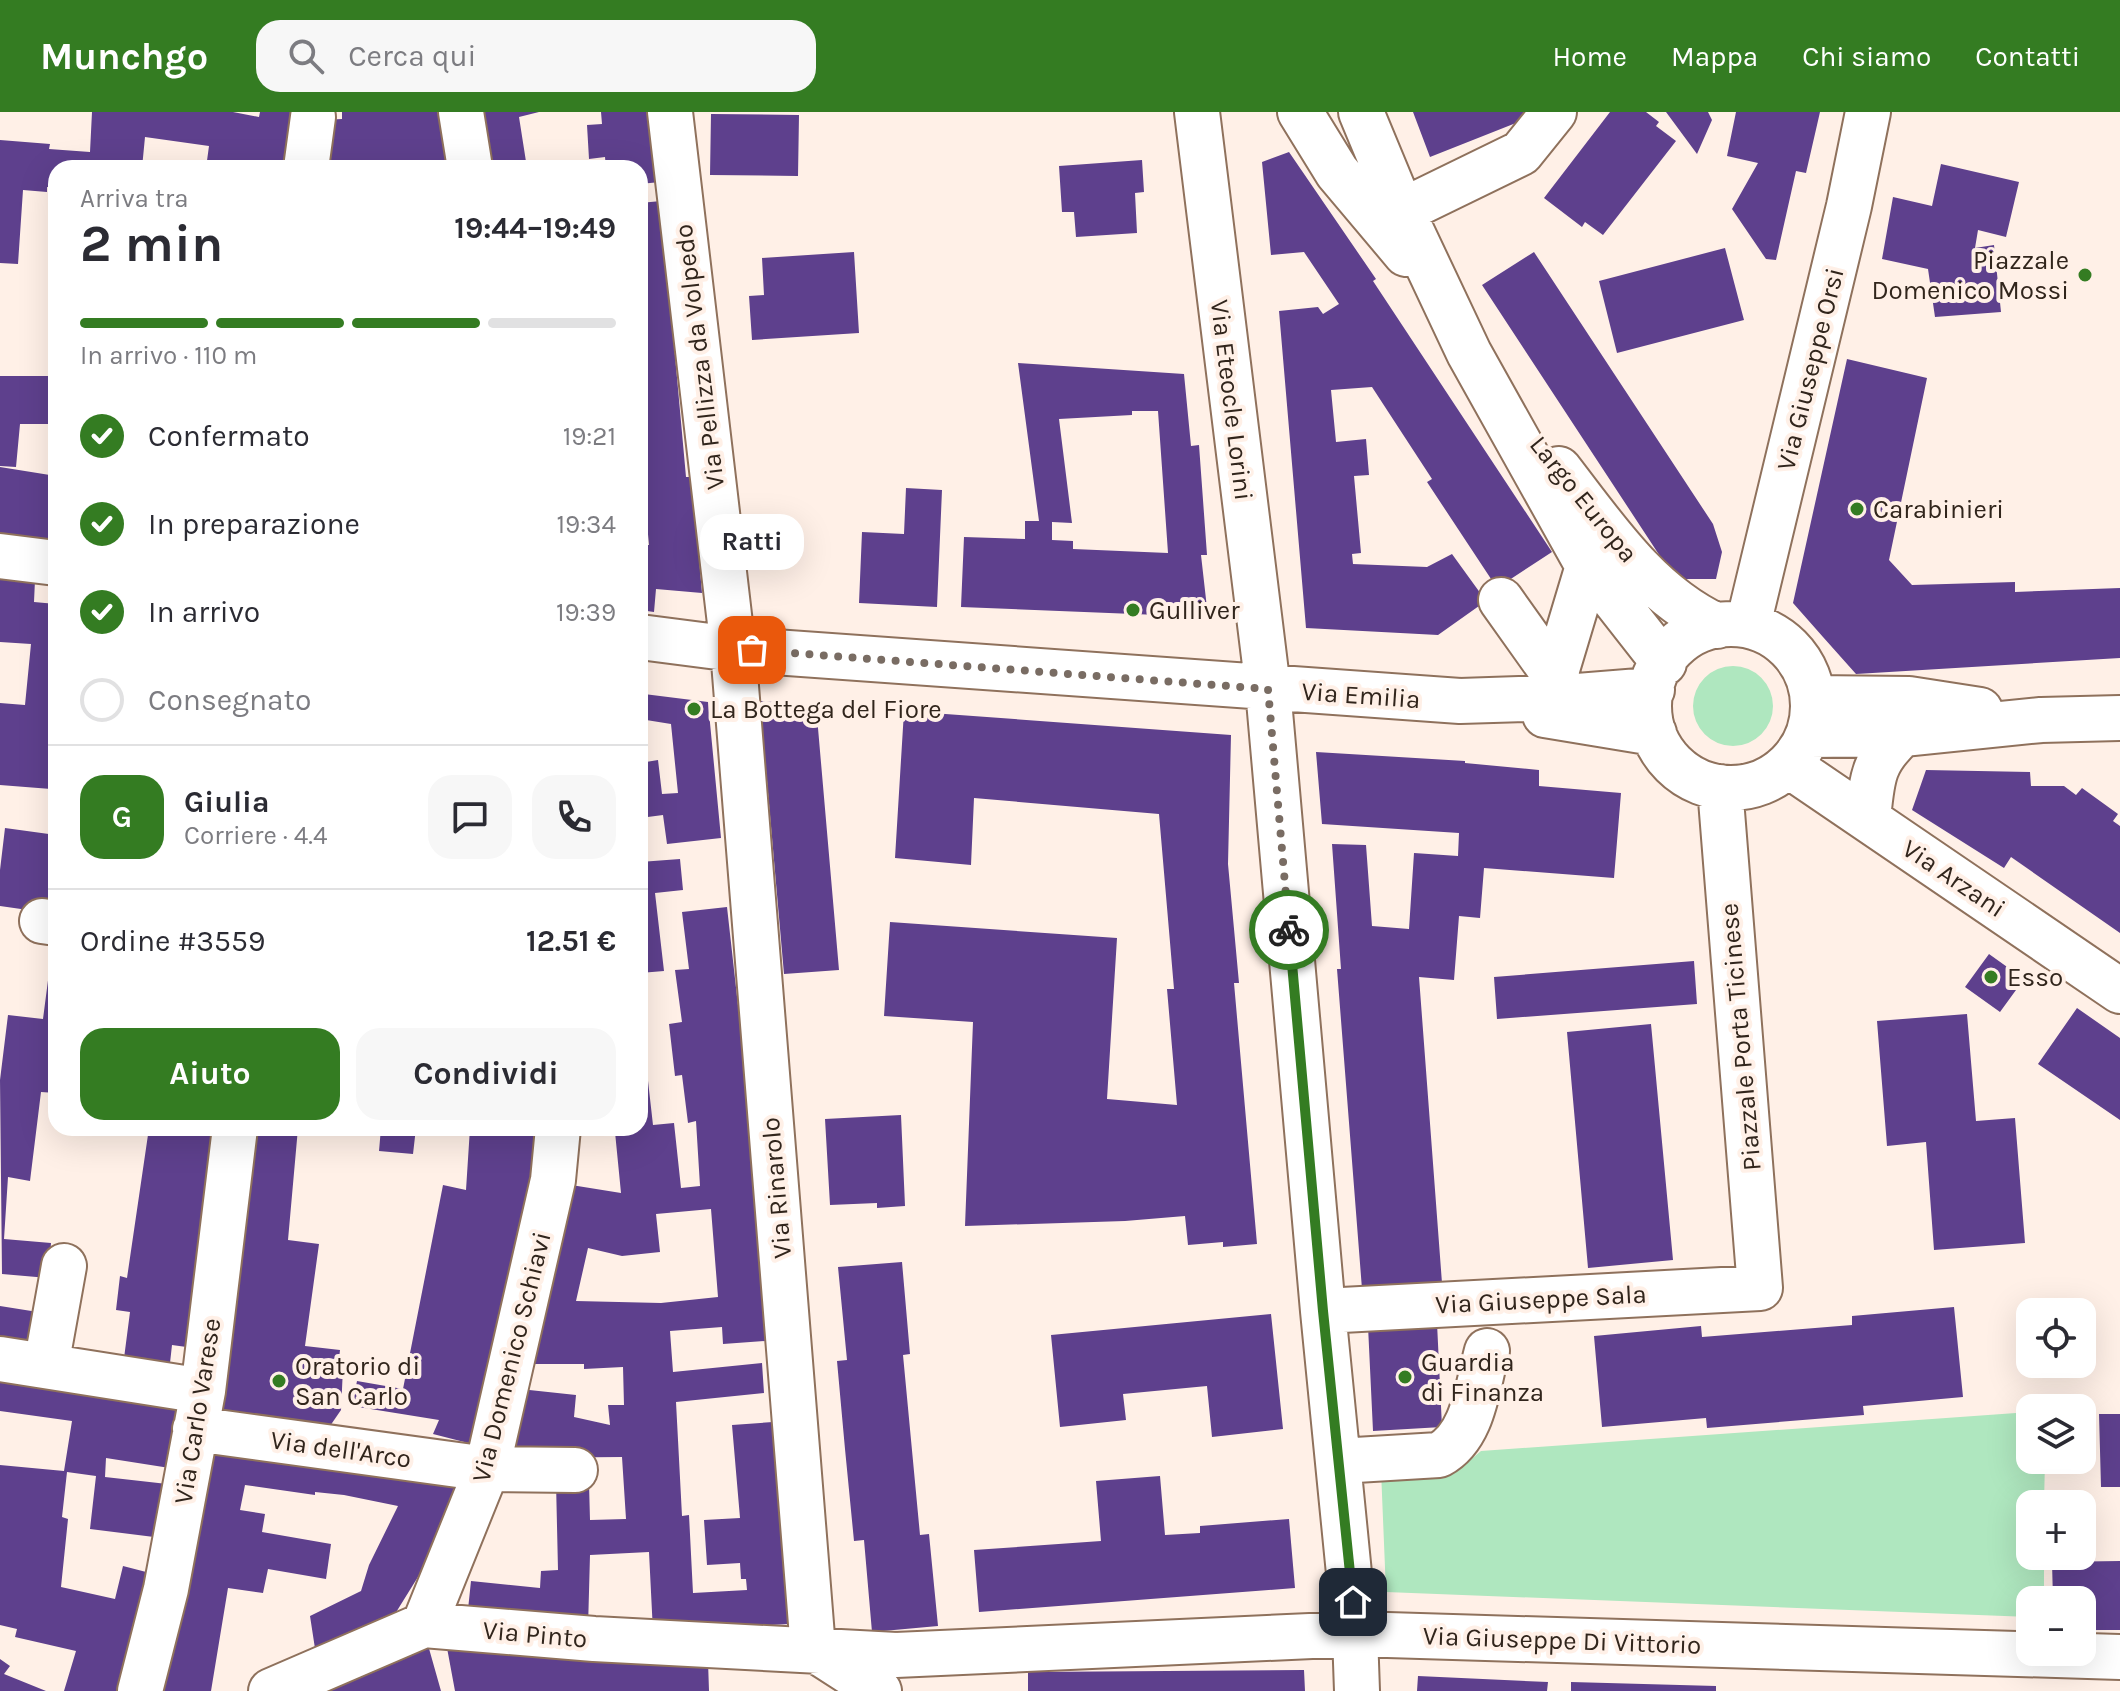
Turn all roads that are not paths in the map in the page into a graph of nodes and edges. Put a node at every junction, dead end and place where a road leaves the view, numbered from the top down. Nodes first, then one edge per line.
1 (461, 112) edge
2 (670, 112) edge
3 (1197, 112) edge
4 (1300, 112) edge
5 (1361, 112) edge
6 (1554, 112) edge
7 (1868, 112) edge
8 (313, 117) dead end
9 (307, 160) edge
10 (469, 160) edge
11 (1402, 211) junction
12 (1442, 298) junction
13 (1469, 353) junction
14 (0, 556) edge
15 (48, 562) edge
16 (1588, 566) junction
17 (1501, 600) dead end
18 (1732, 626) junction
19 (648, 638) edge
20 (733, 649) junction
21 (1658, 676) junction
22 (1554, 687) junction
23 (1268, 689) junction
24 (1460, 701) junction
25 (2120, 718) edge
26 (2041, 720) junction
27 (1804, 732) junction
28 (1654, 733) junction
29 (1903, 734) junction
30 (1720, 787) junction
31 (1868, 819) junction
32 (2120, 991) edge
33 (234, 1136) edge
34 (557, 1136) edge
35 (64, 1266) dead end
36 (1760, 1288) joint
37 (1323, 1311) junction
38 (1487, 1351) dead end
39 (0, 1359) edge
40 (46, 1366) junction
41 (199, 1410) junction
42 (1339, 1461) junction
43 (487, 1469) junction
44 (575, 1470) dead end
45 (424, 1625) junction
46 (1355, 1634) junction
47 (813, 1649) junction
48 (2120, 1657) edge
49 (140, 1691) edge
50 (271, 1691) edge
51 (879, 1691) edge
52 (1357, 1691) edge

1 - 10 street
2 - 20 street, Via Pellizza da Volpedo
3 - 23 street, Via Eteocle Lorini
4 - 12 street, Largo Europa
5 - 11 street, Largo Europa
6 - 11 street
7 - 18 street, Via Giuseppe Orsi
8 - 9 street
11 - 12 street, Largo Europa
12 - 13 street, Largo Europa
13 - 16 street, Largo Europa
13 - 18 street, Largo Europa
14 - 15 street
16 - 21 street, Largo Europa
16 - 22 street
17 - 22 street
18 - 21 street
18 - 27 street
19 - 20 street, Via Emilia
20 - 23 street, Via Emilia
20 - 47 street, Via Rinarolo
21 - 22 street, Via Emilia
21 - 28 street
22 - 24 street, Via Emilia
23 - 24 street, Via Emilia
23 - 37 street, Via Eteocle Lorini
24 - 28 street, Via Emilia
25 - 26 street
26 - 27 street
26 - 29 street
27 - 29 street
27 - 30 street
27 - 31 street, Via Arzani
28 - 30 street
29 - 31 street
30 - 36 street, Piazzale Porta Ticinese
31 - 32 street, Via Arzani
33 - 41 street, Via Carlo Varese
34 - 43 street, Via Domenico Schiavi
35 - 40 street
36 - 37 street, Via Giuseppe Sala
37 - 42 street, Via Eteocle Lorini
38 - 42 street
39 - 40 street, Via dell'Arco
40 - 41 street, Via dell'Arco
41 - 43 street, Via dell'Arco
41 - 49 street, Via Carlo Varese
42 - 46 street, Via Eteocle Lorini
43 - 44 street, Via dell'Arco
43 - 45 street, Via Domenico Schiavi
45 - 47 street, Via Pinto
45 - 50 street, Via Pinto
46 - 47 street, Via Giuseppe Di Vittorio
46 - 48 street, Via Giuseppe Di Vittorio
46 - 52 street, Via Eteocle Lorini
47 - 51 street

